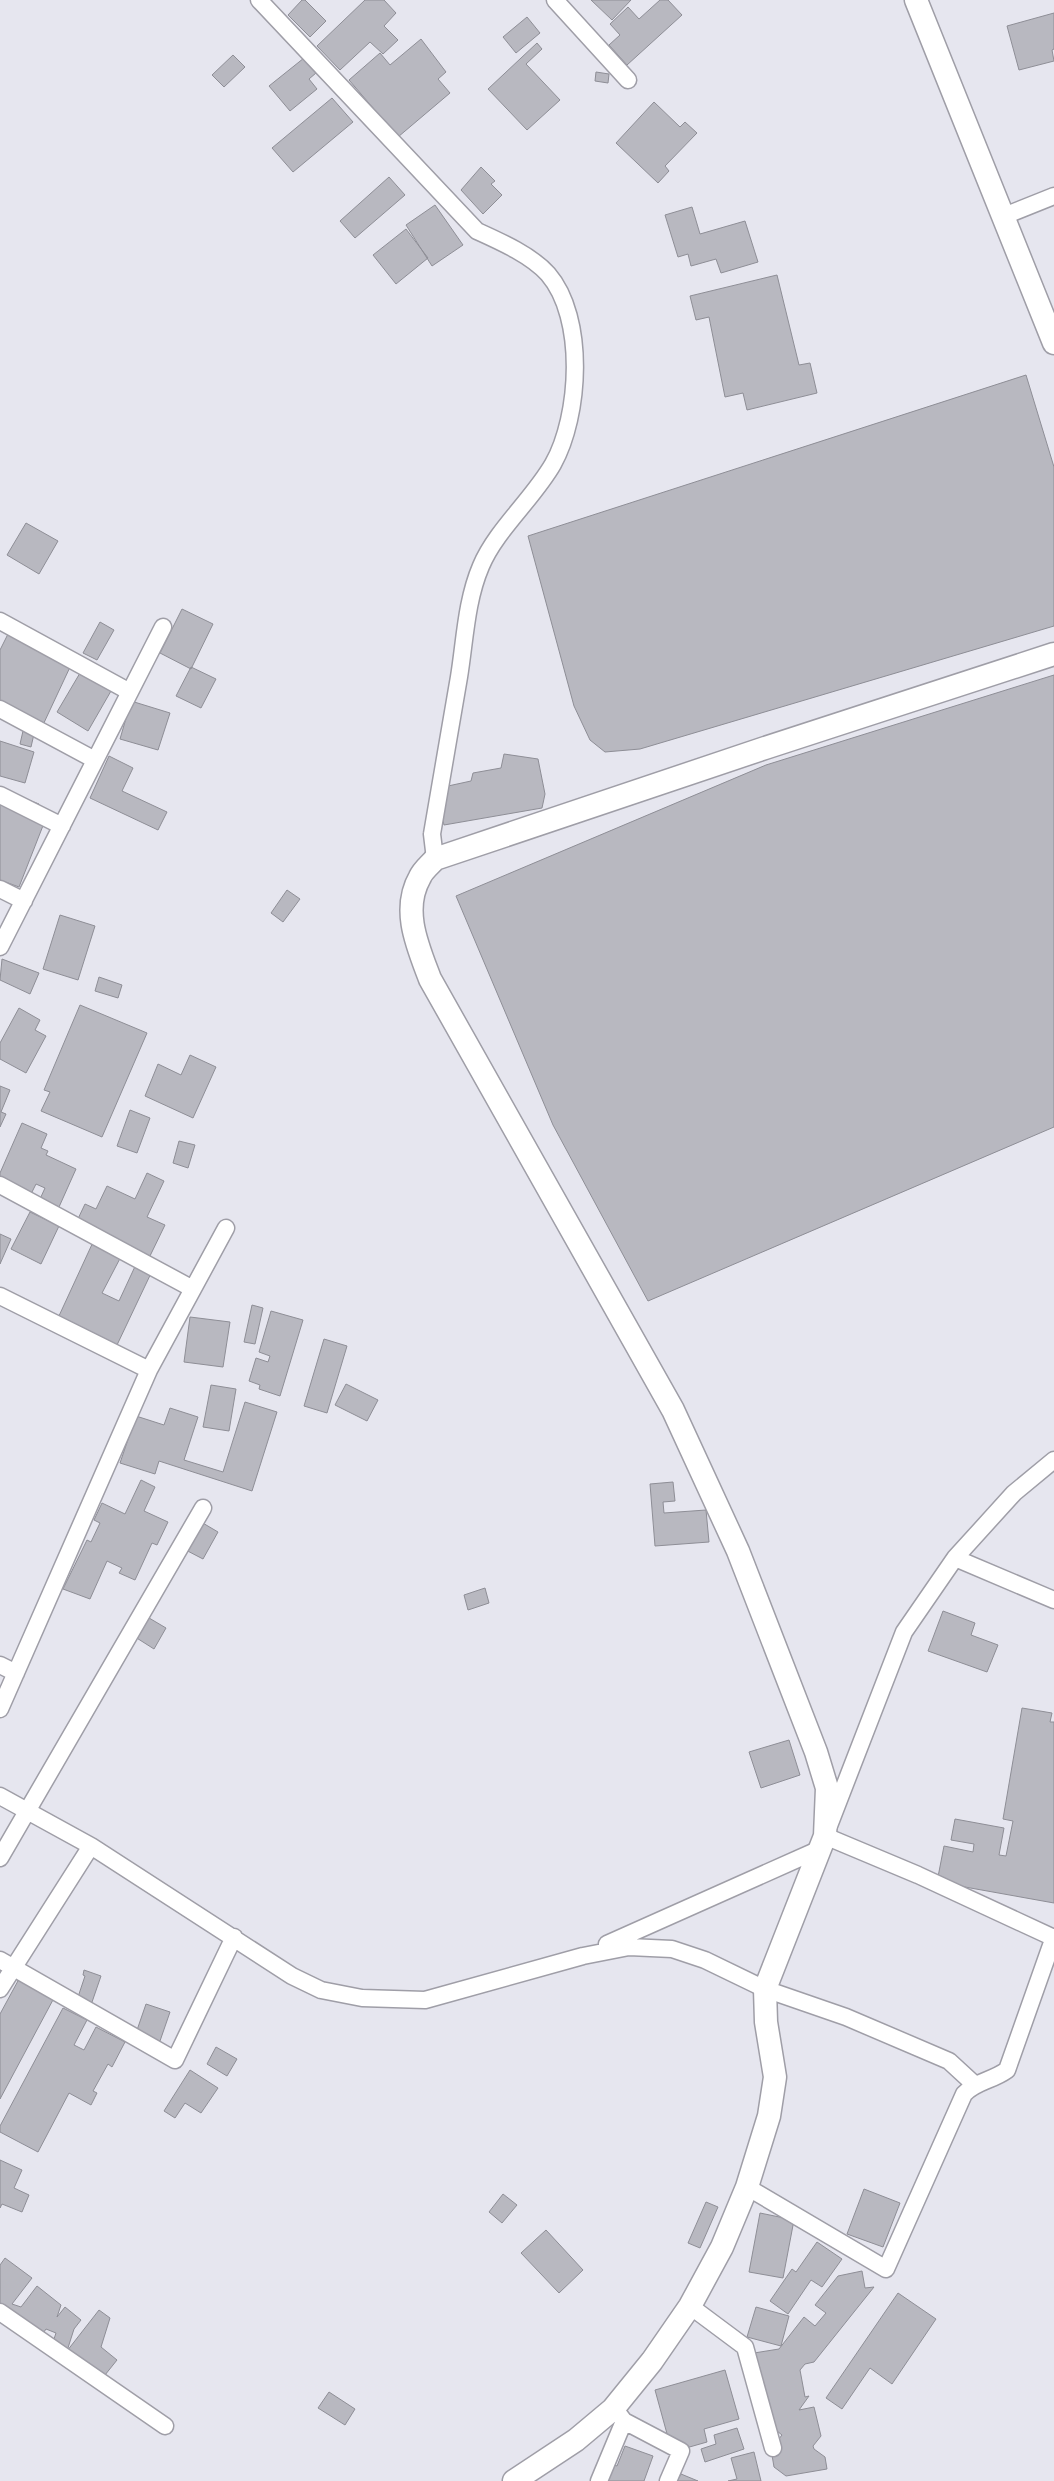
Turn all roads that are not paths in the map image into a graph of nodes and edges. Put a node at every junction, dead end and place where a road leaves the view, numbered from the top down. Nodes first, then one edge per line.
1 (259, 0) edge
2 (555, 0) edge
3 (916, 0) edge
4 (628, 80) dead end
5 (1054, 196) edge
6 (1004, 216) junction
7 (1054, 343) edge
8 (0, 621) edge
9 (163, 627) dead end
10 (1054, 654) edge
11 (130, 692) junction
12 (0, 709) edge
13 (95, 760) junction
14 (0, 795) edge
15 (62, 826) junction
16 (435, 859) junction
17 (0, 889) edge
18 (24, 901) junction
19 (0, 947) edge
20 (0, 1185) edge
21 (226, 1228) dead end
22 (192, 1289) junction
23 (0, 1296) edge
24 (149, 1370) junction
25 (1054, 1460) edge
26 (203, 1508) dead end
27 (954, 1558) junction
28 (1054, 1600) edge
29 (0, 1666) edge
30 (16, 1673) junction
31 (0, 1709) edge
32 (0, 1796) edge
33 (27, 1811) junction
34 (823, 1842) junction
35 (91, 1846) junction
36 (0, 1858) edge
37 (234, 1936) junction
38 (1054, 1938) edge
39 (583, 1956) junction
40 (6, 1964) edge
41 (765, 1988) junction
42 (0, 1989) edge
43 (974, 2084) junction
44 (747, 2187) junction
45 (690, 2306) junction
46 (0, 2312) edge
47 (616, 2411) junction
48 (165, 2426) dead end
49 (773, 2448) dead end
50 (514, 2481) edge
51 (599, 2481) edge
52 (668, 2481) edge

1 - 16 street
2 - 4 street
3 - 6 street
5 - 6 street
6 - 7 street
8 - 11 street
9 - 11 street
10 - 16 street
11 - 13 street
12 - 13 street
13 - 15 street
14 - 15 street
15 - 18 street
16 - 34 street
17 - 18 street
18 - 19 street
20 - 22 street
21 - 22 street
22 - 24 street
23 - 24 street
24 - 30 street
25 - 27 street
26 - 33 street
27 - 28 street
27 - 34 street
29 - 30 street
30 - 31 street
32 - 33 street
33 - 35 street
33 - 36 street
34 - 38 street
34 - 39 street
34 - 41 street
35 - 37 street
35 - 40 street
37 - 39 street
37 - 40 street
38 - 43 street
39 - 41 street
40 - 42 street
41 - 43 street
41 - 44 street
43 - 44 street
44 - 45 street
45 - 47 street
45 - 49 street
46 - 48 street
47 - 50 street
47 - 51 street
47 - 52 street

